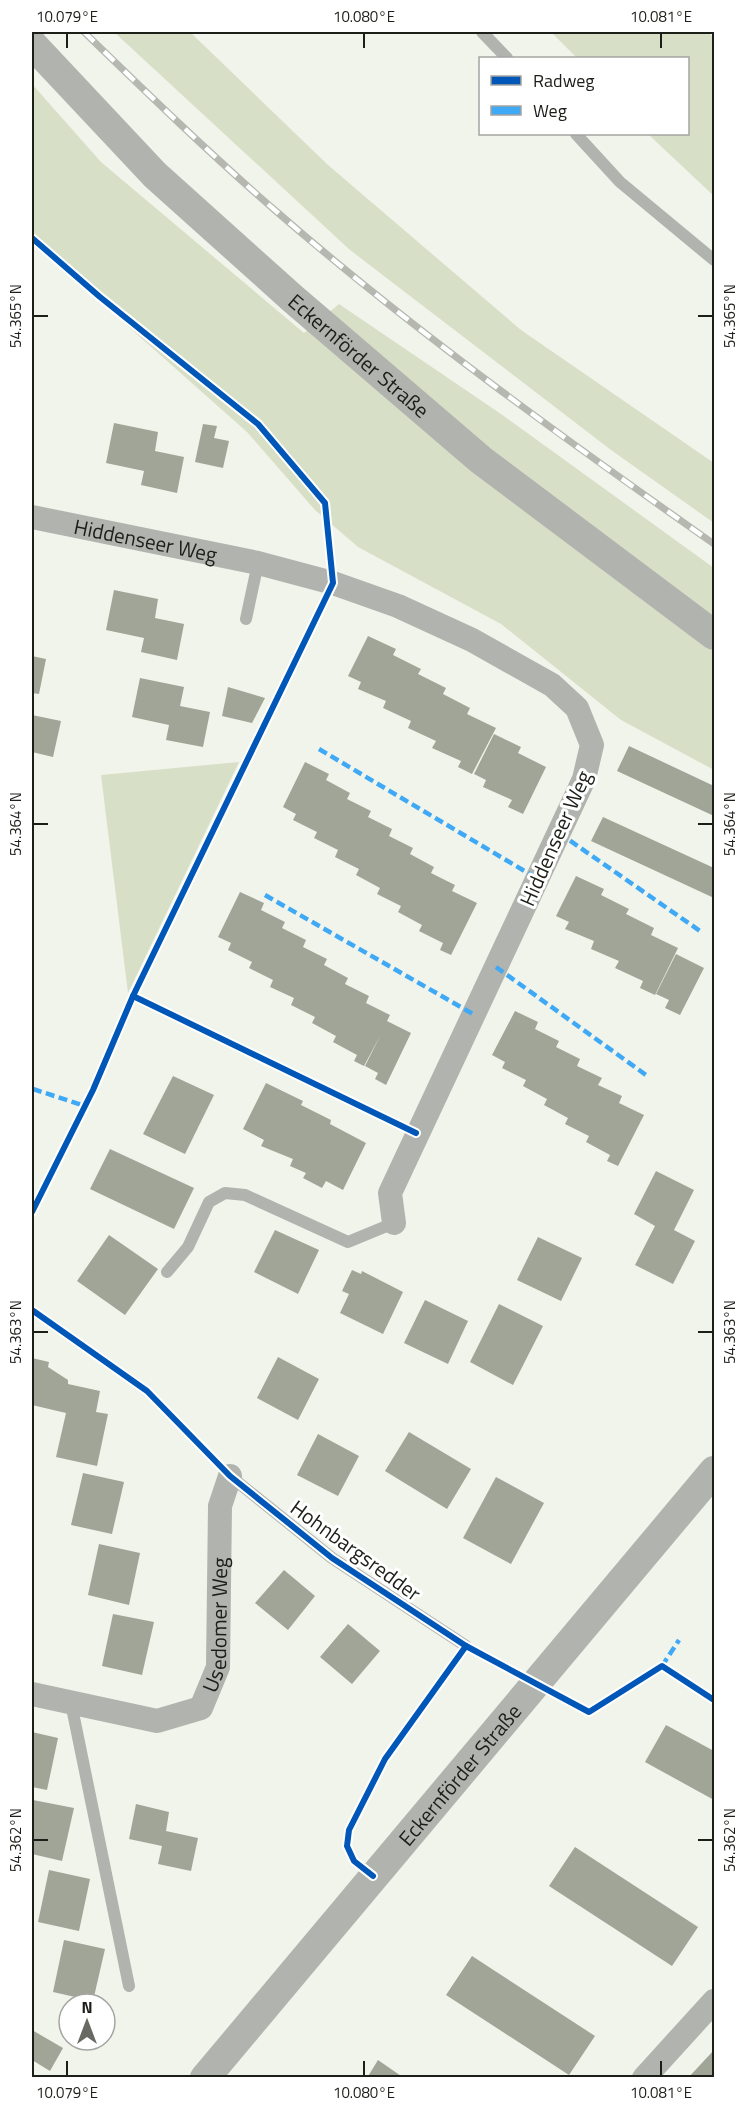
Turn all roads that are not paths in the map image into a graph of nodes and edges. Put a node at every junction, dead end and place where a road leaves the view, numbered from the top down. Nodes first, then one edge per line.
1 (482, 32) edge
2 (32, 44) edge
3 (506, 57) edge
4 (577, 135) edge
5 (714, 260) edge
6 (32, 517) edge
7 (258, 563) junction
8 (246, 619) dead end
9 (714, 635) edge
10 (394, 1223) joint
11 (167, 1272) dead end
12 (714, 1471) edge
13 (230, 1476) joint
14 (466, 1646) dead end
15 (32, 1695) edge
16 (71, 1703) junction
17 (129, 1986) dead end
18 (714, 2001) edge
19 (205, 2078) edge
20 (644, 2078) edge

1 - 3 lane
2 - 9 street, Eckernförder Straße
4 - 5 lane
6 - 7 street, Hiddenseer Weg
7 - 8 lane
7 - 10 street, Hiddenseer Weg
10 - 11 lane
12 - 19 street, Eckernförder Straße
13 - 14 lane, Hohnbargsredder
13 - 16 street, Usedomer Weg
15 - 16 street, Usedomer Weg
16 - 17 lane
18 - 20 street

